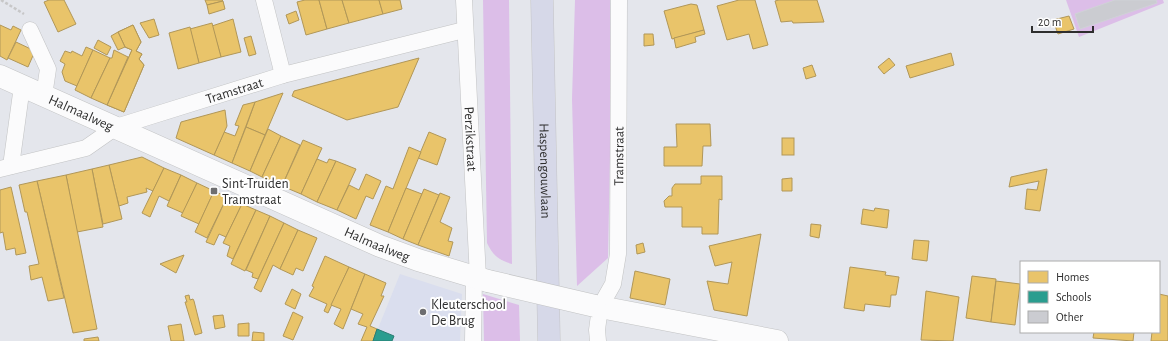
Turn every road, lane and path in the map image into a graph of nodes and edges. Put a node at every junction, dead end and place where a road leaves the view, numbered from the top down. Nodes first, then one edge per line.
1 (1, 0) edge
2 (264, 0) edge
3 (464, 0) edge
4 (542, 0) edge
5 (619, 0) edge
6 (30, 30) joint
7 (464, 30) junction
8 (283, 75) junction
9 (0, 76) edge
10 (22, 86) junction
11 (44, 96) junction
12 (116, 127) junction
13 (5, 168) edge
14 (480, 279) junction
15 (597, 307) junction
16 (473, 341) edge
17 (549, 341) edge
18 (598, 341) edge
19 (777, 341) edge

1 - 6 path
2 - 8 street
3 - 7 street, Perzikstraat
4 - 17 main road, Haspengouwlaan
5 - 15 street, Tramstraat
6 - 11 street
7 - 8 street, Tramstraat
7 - 14 street, Perzikstraat
8 - 12 street, Tramstraat
9 - 10 street, Halmaalweg
10 - 11 street, Halmaalweg
10 - 13 street, Tramstraat
11 - 12 street, Halmaalweg
12 - 13 street, Tramstraat
12 - 14 street, Halmaalweg
14 - 15 street, Halmaalweg, bridge
14 - 16 street, Perzikstraat
15 - 18 street
15 - 19 street, Halmaalweg

